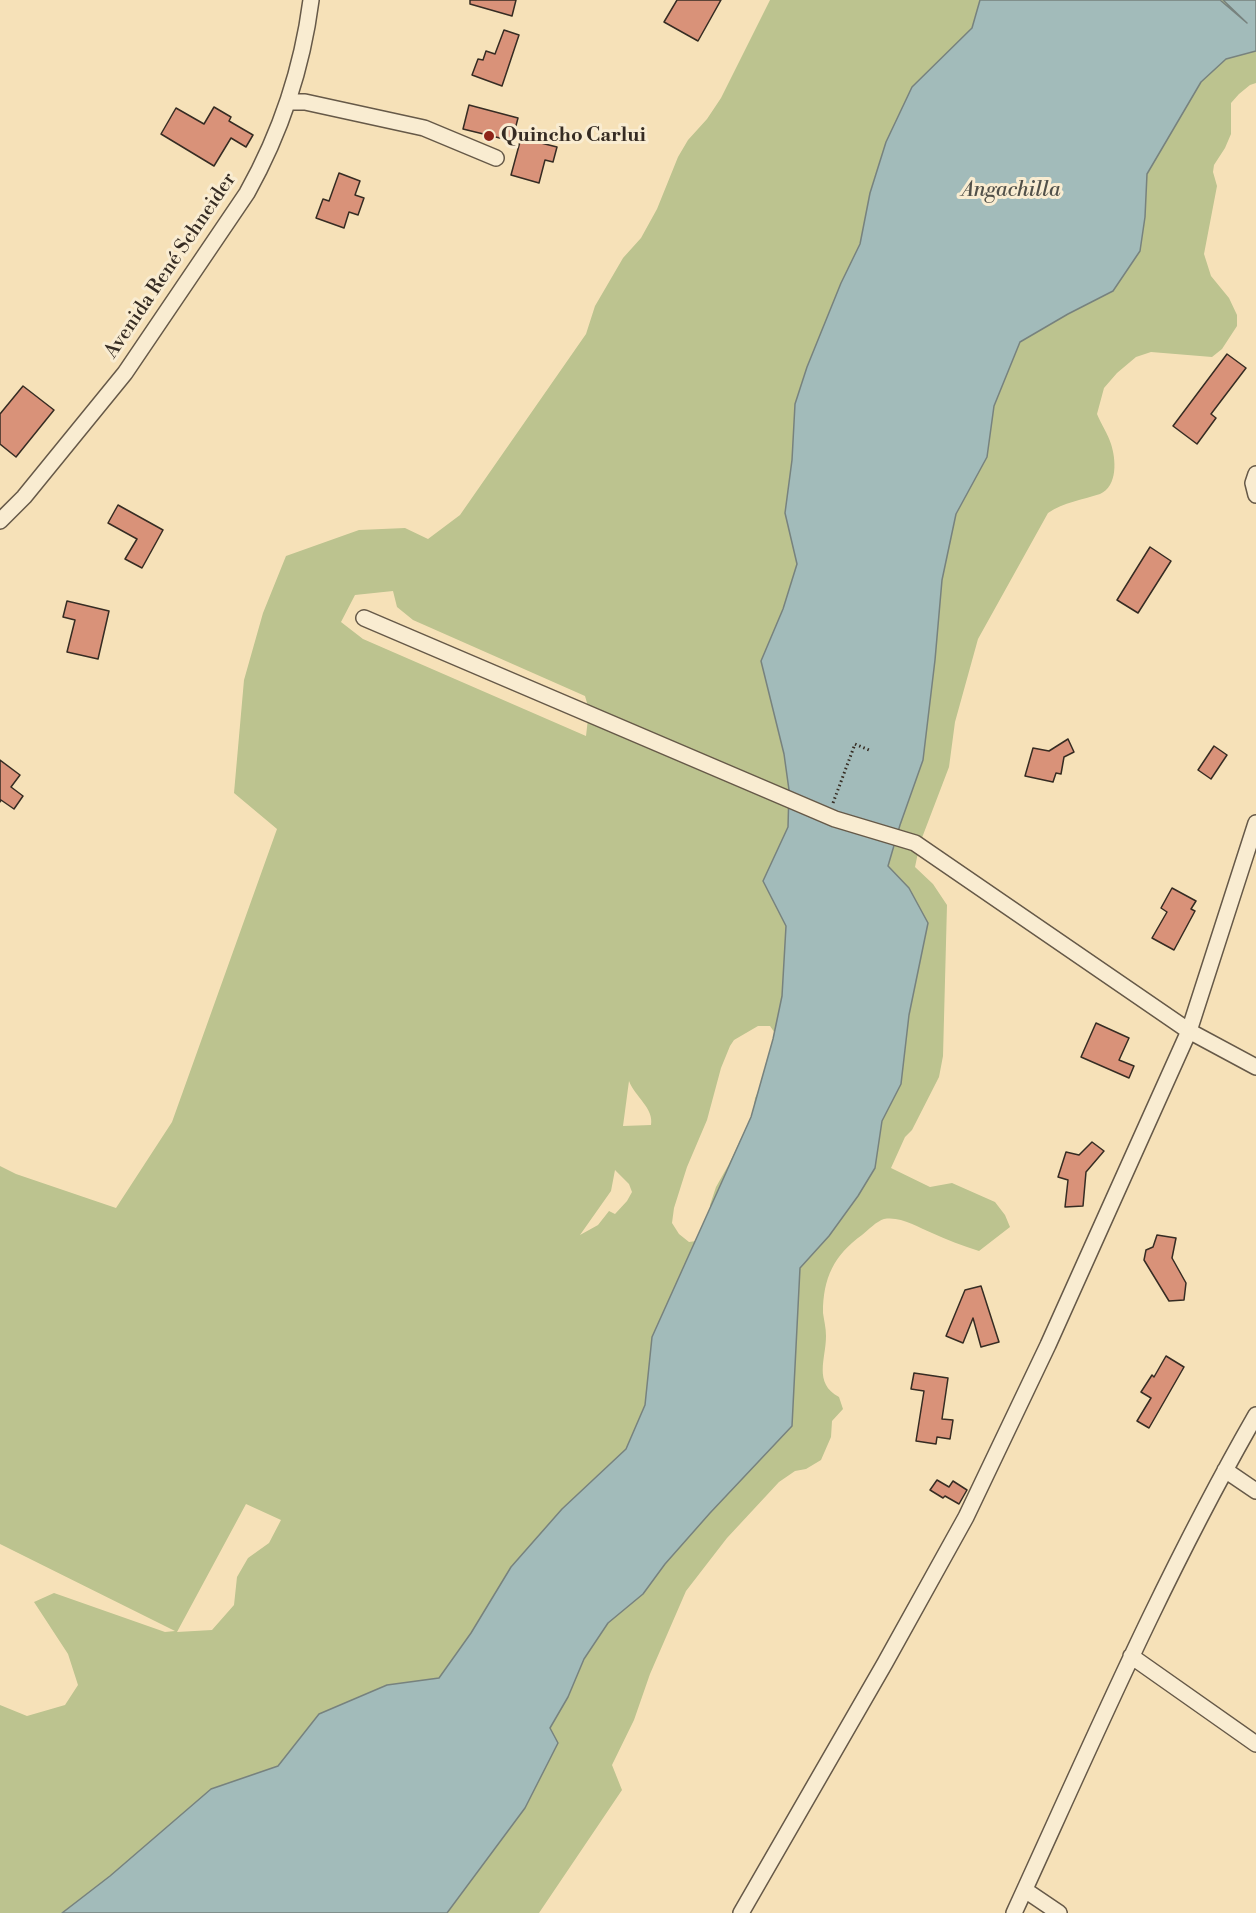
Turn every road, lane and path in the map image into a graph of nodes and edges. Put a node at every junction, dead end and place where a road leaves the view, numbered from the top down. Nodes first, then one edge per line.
1 (311, 0) edge
2 (289, 102) junction
3 (496, 158) dead end
4 (1256, 474) edge
5 (1256, 495) edge
6 (0, 520) edge
7 (364, 618) dead end
8 (869, 750) dead end
9 (828, 816) junction
10 (1256, 823) edge
11 (1189, 1031) junction
12 (1256, 1067) edge
13 (1256, 1415) edge
14 (1225, 1470) junction
15 (1256, 1491) edge
16 (1131, 1656) junction
17 (1256, 1744) edge
18 (1025, 1890) junction
19 (741, 1913) edge
20 (1014, 1913) edge
21 (1059, 1913) edge

1 - 2 street, Avenida René Schneider
2 - 3 street
2 - 6 street, Avenida René Schneider
4 - 5 street
7 - 9 street
8 - 9 path
9 - 11 street
10 - 11 street
11 - 12 street
11 - 19 street
13 - 14 street
14 - 15 street
14 - 16 street
16 - 17 street
16 - 18 street
18 - 20 street
18 - 21 street

